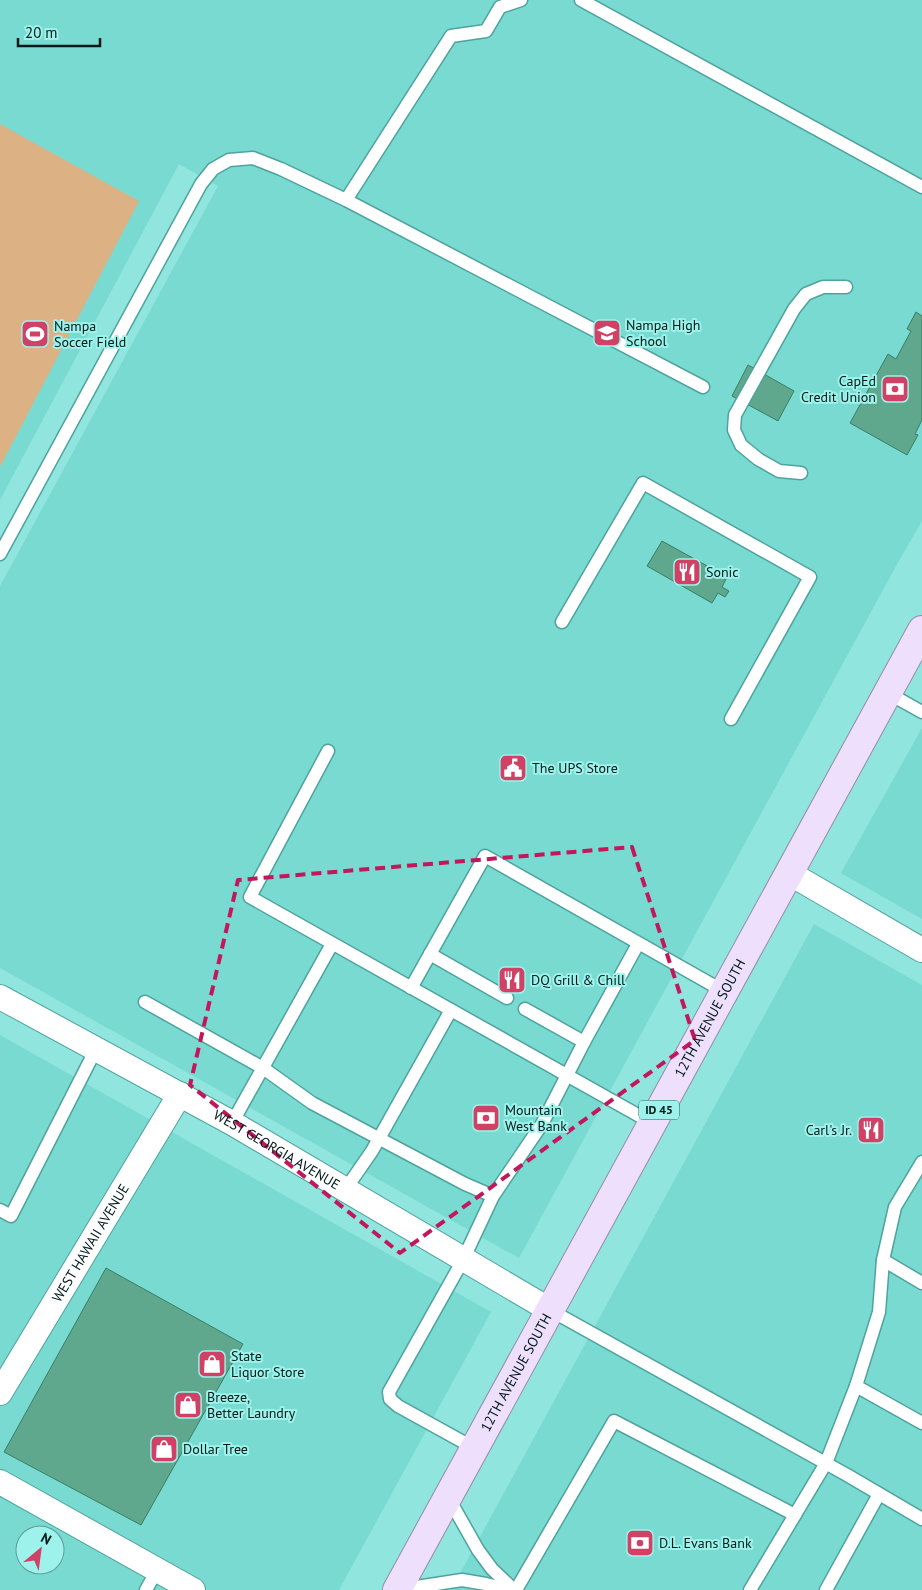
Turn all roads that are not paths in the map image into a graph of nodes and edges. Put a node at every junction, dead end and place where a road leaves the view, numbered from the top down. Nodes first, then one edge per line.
1 (521, 0) edge
2 (581, 0) edge
3 (922, 187) edge
4 (346, 200) junction
5 (846, 287) dead end
6 (703, 387) dead end
7 (801, 473) dead end
8 (0, 554) edge
9 (562, 622) dead end
10 (922, 630) edge
11 (888, 693) junction
12 (922, 712) edge
13 (731, 719) dead end
14 (328, 751) dead end
15 (789, 873) junction
16 (332, 944) junction
17 (638, 944) junction
18 (922, 950) edge
19 (430, 954) junction
20 (411, 988) junction
21 (725, 992) junction
22 (0, 997) edge
23 (507, 998) dead end
24 (145, 1002) dead end
25 (525, 1009) dead end
26 (451, 1010) junction
27 (584, 1042) junction
28 (96, 1049) junction
29 (263, 1068) junction
30 (566, 1075) junction
31 (180, 1094) junction
32 (232, 1123) junction
33 (652, 1123) junction
34 (379, 1138) junction
35 (922, 1162) edge
36 (917, 1182) edge
37 (346, 1190) junction
38 (493, 1196) junction
39 (0, 1210) edge
40 (463, 1260) junction
41 (882, 1260) junction
42 (922, 1283) edge
43 (550, 1310) junction
44 (856, 1386) junction
45 (0, 1393) edge
46 (922, 1423) edge
47 (474, 1448) junction
48 (826, 1464) junction
49 (0, 1482) edge
50 (879, 1494) junction
51 (448, 1497) junction
52 (795, 1515) junction
53 (922, 1519) edge
54 (157, 1570) junction
55 (146, 1590) edge
56 (193, 1590) edge
57 (397, 1590) edge
58 (513, 1590) edge
59 (750, 1590) edge
60 (826, 1590) edge

1 - 4 lane
2 - 3 lane
4 - 6 lane
4 - 8 lane
5 - 7 lane
9 - 13 lane
10 - 11 main road, 12TH AVENUE SOUTH / ID 45
11 - 12 lane
11 - 15 main road, 12TH AVENUE SOUTH / ID 45
14 - 16 lane
15 - 18 street
15 - 21 main road, 12TH AVENUE SOUTH / ID 45
16 - 20 lane
16 - 29 lane
17 - 19 lane
17 - 21 lane
17 - 27 lane
19 - 20 lane
19 - 23 lane
20 - 26 lane
21 - 33 main road, 12TH AVENUE SOUTH / ID 45
22 - 28 street, WEST GEORGIA AVENUE
24 - 29 lane
25 - 27 lane
26 - 30 lane
26 - 34 lane
27 - 30 lane
28 - 31 street, WEST GEORGIA AVENUE
28 - 39 lane
29 - 32 lane
29 - 34 lane
30 - 33 lane
30 - 38 lane
31 - 32 street, WEST GEORGIA AVENUE
31 - 45 street, WEST HAWAII AVENUE
32 - 37 street, WEST GEORGIA AVENUE
33 - 43 main road, 12TH AVENUE SOUTH / ID 45
34 - 37 lane
34 - 38 lane
35 - 36 lane
36 - 41 lane
37 - 40 street, WEST GEORGIA AVENUE
38 - 40 lane
40 - 43 street, WEST GEORGIA AVENUE
40 - 47 lane
41 - 42 lane
41 - 44 lane
43 - 47 main road, 12TH AVENUE SOUTH / ID 45
43 - 48 lane
44 - 46 lane
44 - 48 lane
47 - 51 main road, 12TH AVENUE SOUTH / ID 45
48 - 50 lane
48 - 52 lane
49 - 54 street
50 - 53 lane
50 - 60 lane
51 - 57 main road, 12TH AVENUE SOUTH / ID 45
51 - 58 lane
52 - 58 lane
52 - 59 lane
54 - 55 lane
54 - 56 street
57 - 58 lane

